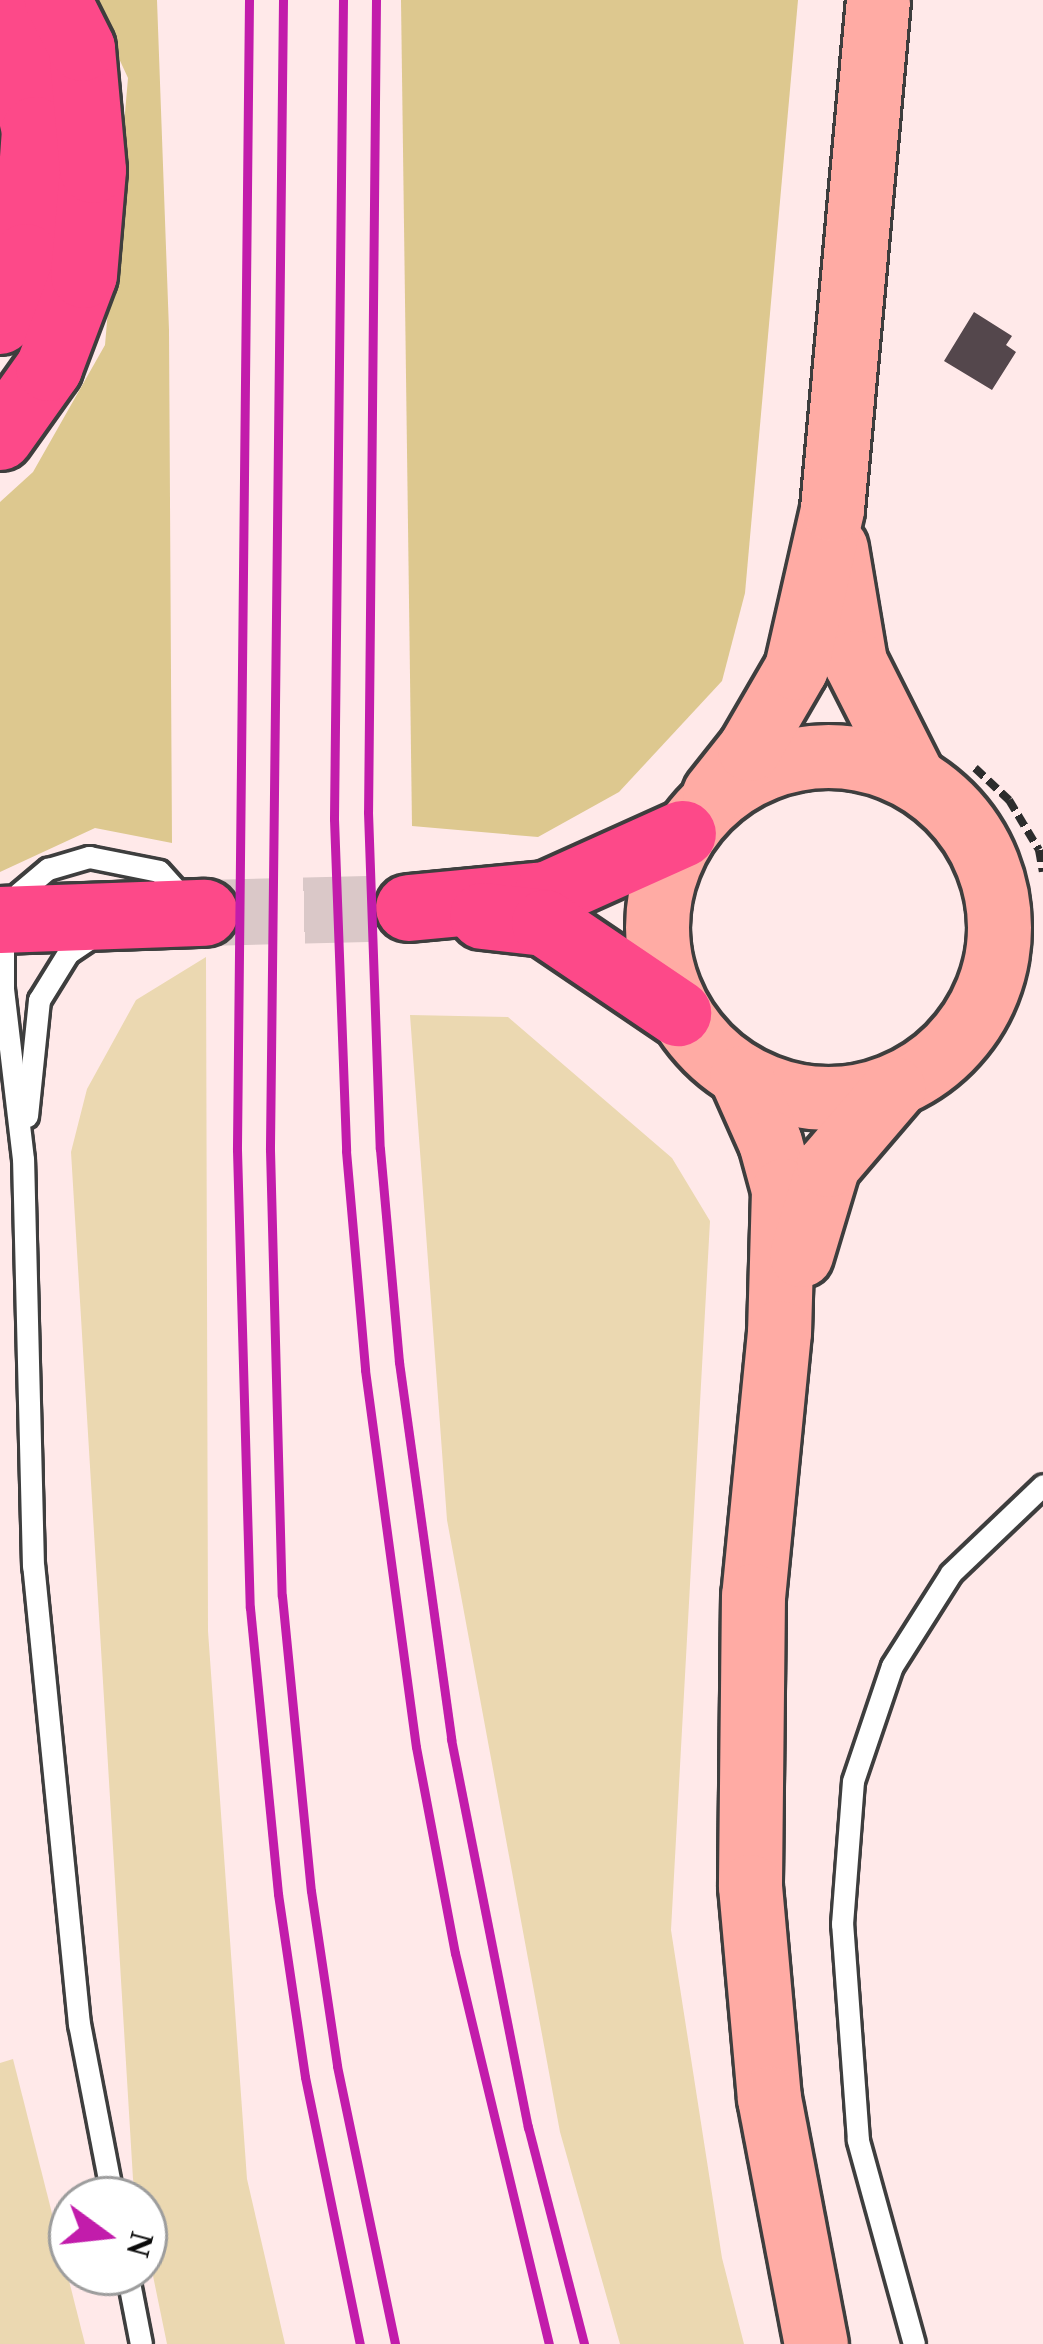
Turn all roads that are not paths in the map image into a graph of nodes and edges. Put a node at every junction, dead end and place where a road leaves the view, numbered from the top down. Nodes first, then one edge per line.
1 (58, 0) edge
2 (878, 0) edge
3 (0, 10) edge
4 (0, 321) edge
5 (0, 437) edge
6 (832, 509) junction
7 (940, 768) junction
8 (693, 822) junction
9 (201, 914) joint
10 (132, 916) junction
11 (2, 920) edge
12 (1021, 965) edge
13 (2, 987) edge
14 (678, 1012) junction
15 (741, 1077) junction
16 (894, 1088) junction
17 (22, 1159) junction
18 (779, 1332) junction
19 (1043, 1485) edge
20 (108, 2176) edge
21 (132, 2296) edge
22 (141, 2344) edge
23 (816, 2344) edge
24 (914, 2344) edge

1 - 5 highway
2 - 6 street
3 - 4 highway
6 - 7 street
6 - 8 street
7 - 8 street
7 - 12 street
8 - 14 street
8 - 14 highway
9 - 10 highway
9 - 11 lane
10 - 11 highway
10 - 17 lane
11 - 13 lane
12 - 16 street
13 - 17 lane
14 - 15 street
15 - 16 street
15 - 18 street
16 - 18 street
17 - 20 lane
18 - 23 street
19 - 24 lane
21 - 22 lane

